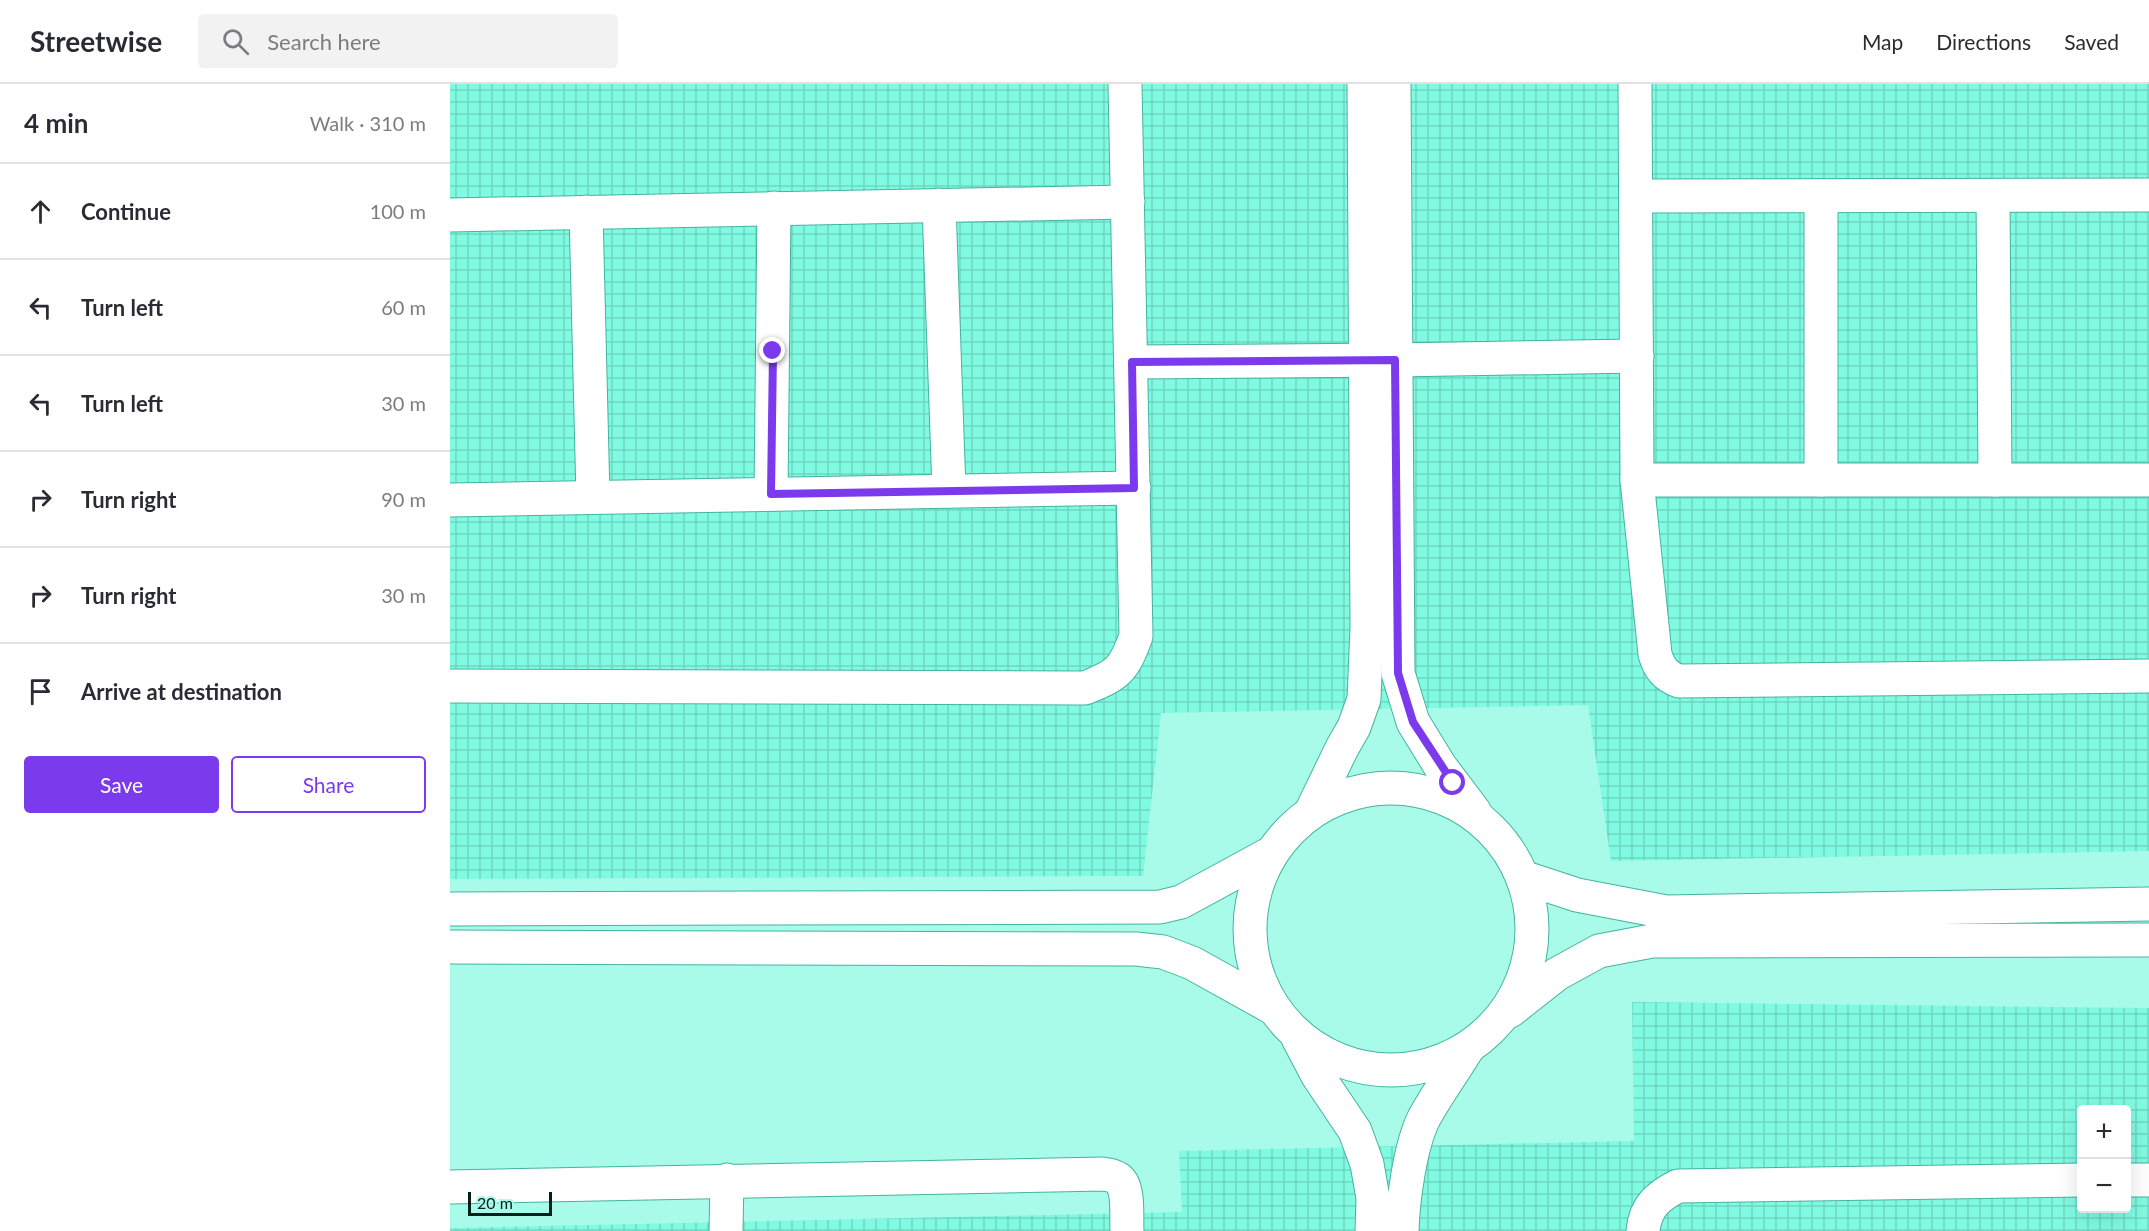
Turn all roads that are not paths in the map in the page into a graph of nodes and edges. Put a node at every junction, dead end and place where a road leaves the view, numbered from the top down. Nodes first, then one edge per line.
1 (1125, 84) edge
2 (1364, 84) edge
3 (1394, 84) edge
4 (1635, 84) edge
5 (2149, 195) edge
6 (1636, 196) junction
7 (1821, 196) junction
8 (1993, 196) junction
9 (1128, 202) junction
10 (939, 206) junction
11 (774, 208) junction
12 (586, 212) junction
13 (450, 215) edge
14 (1637, 356) junction
15 (1380, 361) junction
16 (1132, 362) junction
17 (1637, 480) junction
18 (1821, 480) junction
19 (1995, 480) junction
20 (2149, 480) edge
21 (1134, 488) junction
22 (949, 491) junction
23 (771, 494) junction
24 (593, 497) junction
25 (450, 500) edge
26 (2149, 676) edge
27 (450, 686) edge
28 (1312, 810) junction
29 (1479, 818) junction
30 (1271, 853) junction
31 (1522, 877) junction
32 (2149, 904) edge
33 (450, 909) edge
34 (2149, 940) edge
35 (450, 947) edge
36 (1273, 1008) junction
37 (1502, 1017) junction
38 (1298, 1038) junction
39 (1468, 1048) junction
40 (727, 1180) junction
41 (2077, 1180) edge
42 (2131, 1180) edge
43 (2149, 1180) edge
44 (450, 1187) edge
45 (726, 1231) edge
46 (1127, 1231) edge
47 (1372, 1231) edge
48 (1402, 1231) edge
49 (1643, 1231) edge

1 - 9 street
2 - 15 street
3 - 15 street
4 - 6 street
5 - 8 street
6 - 7 street
6 - 14 street
7 - 8 street
7 - 18 street
8 - 19 street
9 - 10 street
9 - 16 street
10 - 11 street
10 - 22 street
11 - 12 street
11 - 23 street
12 - 13 street
12 - 24 street
14 - 15 street
14 - 17 street
15 - 16 street
15 - 28 street
15 - 29 street
16 - 21 street
17 - 18 street
17 - 26 street
18 - 19 street
19 - 20 street
21 - 22 street
21 - 27 street
22 - 23 street
23 - 24 street
24 - 25 street
28 - 29 street
28 - 30 street
29 - 31 street
30 - 33 street
30 - 36 street
31 - 32 street
31 - 37 street
34 - 37 street
35 - 36 street
36 - 38 street
37 - 39 street
38 - 39 street
38 - 47 street
39 - 48 street
40 - 44 street
40 - 45 street
40 - 46 street
41 - 49 street
42 - 43 street

